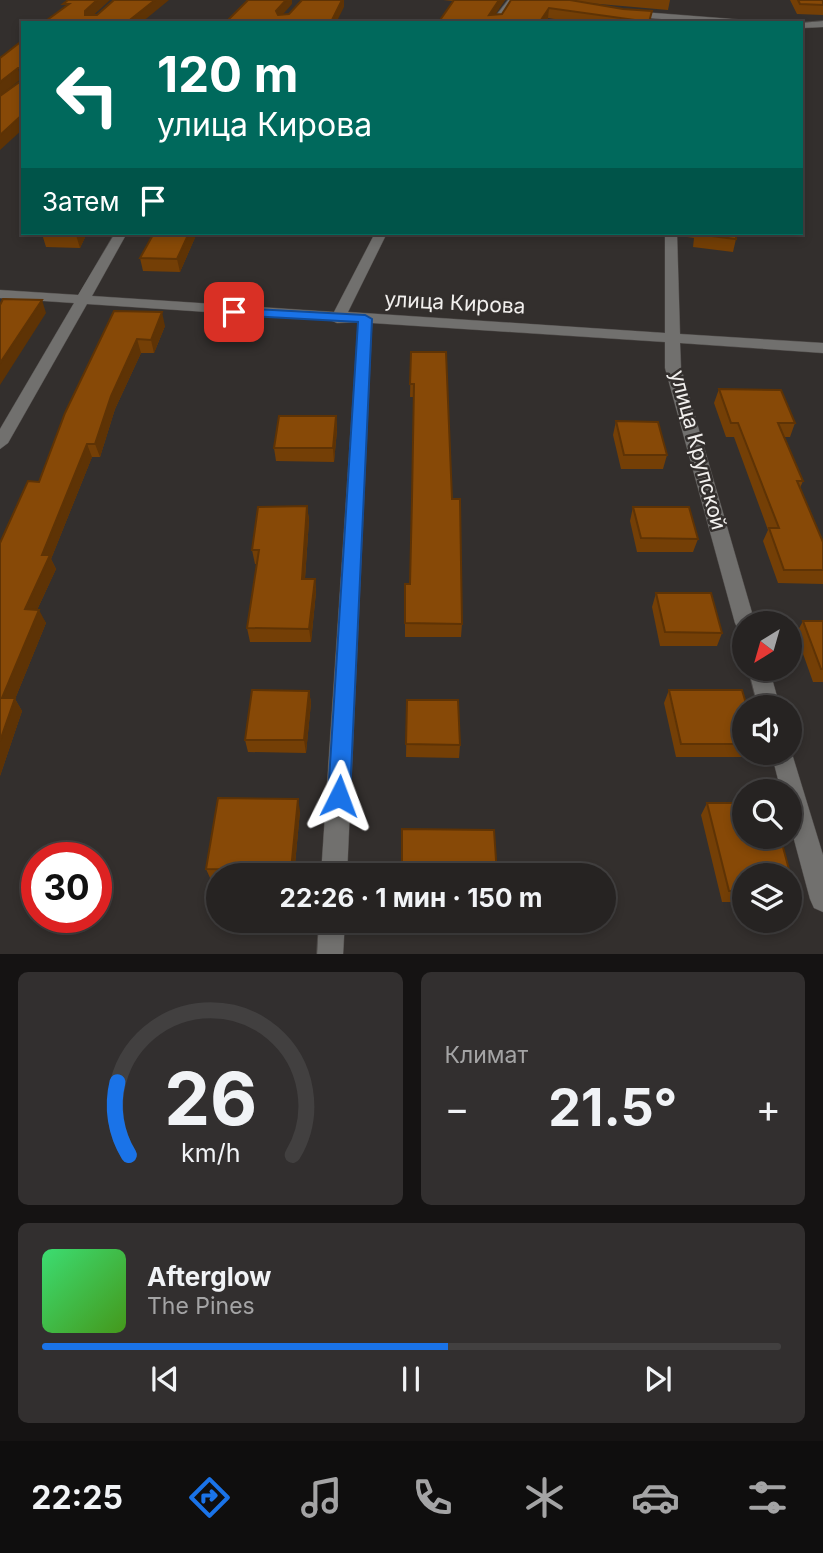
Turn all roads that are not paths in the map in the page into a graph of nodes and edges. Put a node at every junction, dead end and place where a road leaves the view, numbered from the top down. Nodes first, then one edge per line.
1 (512, 0) edge
2 (622, 10) edge
3 (678, 20) edge
4 (496, 21) edge
5 (700, 21) edge
6 (803, 24) edge
7 (823, 24) edge
8 (120, 235) edge
9 (380, 235) edge
10 (671, 235) edge
11 (0, 294) edge
12 (79, 302) junction
13 (337, 319) junction
14 (365, 319) junction
15 (675, 337) junction
16 (823, 348) edge
17 (0, 443) edge
18 (742, 611) edge
19 (786, 765) edge
20 (335, 863) edge
21 (823, 899) edge
22 (331, 933) edge
23 (330, 954) edge

1 - 4 street
2 - 3 street
3 - 5 street
6 - 7 street
8 - 12 street
9 - 13 street
10 - 15 street, улица Крупской
11 - 12 street, улица Кирова
12 - 13 street, улица Кирова
12 - 17 street
13 - 14 street, улица Кирова
14 - 15 street, улица Кирова
14 - 20 street
15 - 16 street, улица Кирова
15 - 18 street, улица Крупской
19 - 21 street
22 - 23 street

